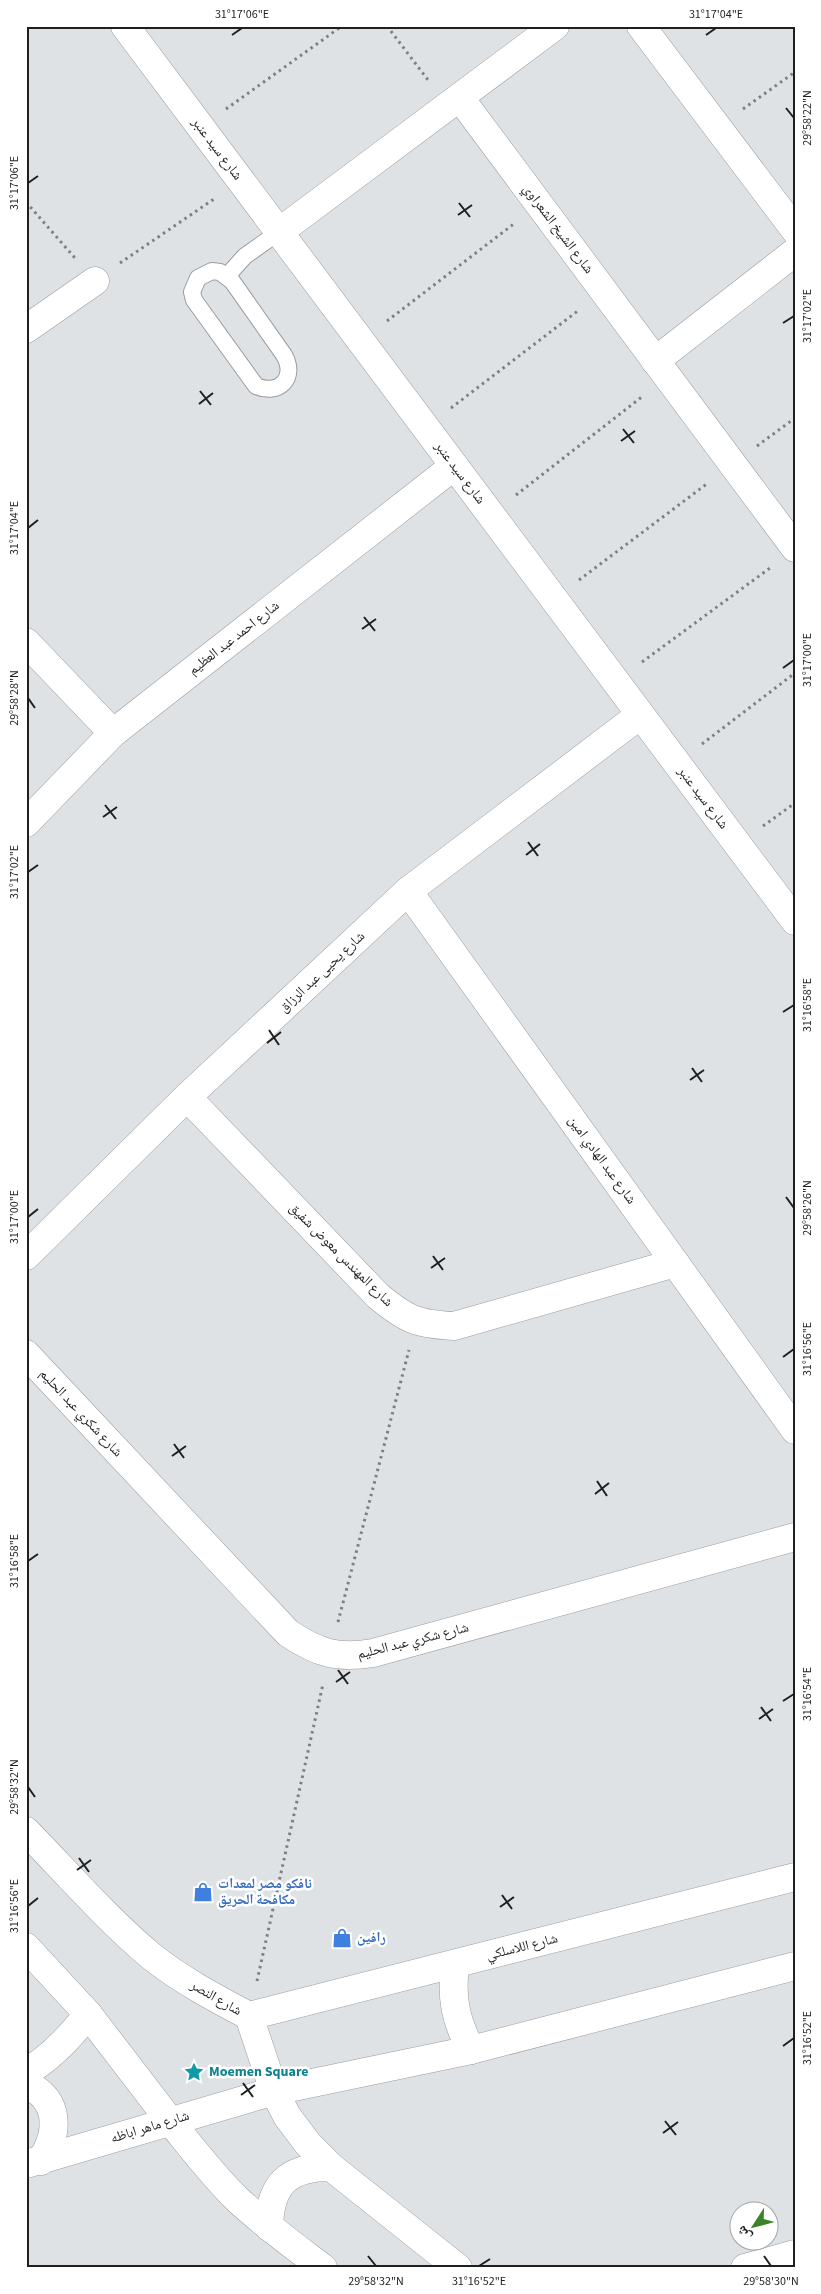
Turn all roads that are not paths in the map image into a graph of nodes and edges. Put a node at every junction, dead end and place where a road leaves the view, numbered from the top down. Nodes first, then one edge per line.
1 (125, 26) edge
2 (555, 26) edge
3 (641, 26) edge
4 (454, 102) junction
5 (795, 230) edge
6 (278, 232) junction
7 (795, 252) edge
8 (227, 276) junction
9 (94, 281) road end
10 (26, 330) edge
11 (661, 369) junction
12 (454, 466) junction
13 (795, 548) edge
14 (26, 642) edge
15 (640, 715) junction
16 (113, 733) junction
17 (26, 823) edge
18 (408, 891) junction
19 (795, 921) edge
20 (187, 1097) junction
21 (26, 1256) edge
22 (675, 1263) junction
23 (26, 1354) edge
24 (795, 1430) edge
25 (795, 1537) edge
26 (26, 1831) edge
27 (795, 1877) edge
28 (26, 1947) edge
29 (455, 1964) junction
30 (795, 1966) edge
31 (88, 2014) junction
32 (248, 2016) junction
33 (472, 2050) junction
34 (26, 2072) edge
35 (26, 2084) edge
36 (274, 2091) junction
37 (170, 2121) junction
38 (33, 2162) edge
39 (331, 2167) junction
40 (269, 2227) junction
41 (795, 2254) edge
42 (323, 2268) edge
43 (458, 2268) edge
44 (745, 2268) edge

1 - 6 street, شارع سيد عنبر
2 - 4 street
3 - 5 street
4 - 6 street
4 - 11 street, شارع الشيخ الشعراوي
6 - 8 lane
6 - 12 street, شارع سيد عنبر
7 - 11 street
8 - 8 lane
9 - 10 street
11 - 13 street, شارع الشيخ الشعراوي
12 - 15 street, شارع سيد عنبر
12 - 16 street, شارع احمد عبد العظيم
14 - 16 street
15 - 18 street, شارع يحيى عبد الرزاق
15 - 19 street, شارع سيد عنبر
16 - 17 street, شارع احمد عبد العظيم
18 - 20 street, شارع يحيى عبد الرزاق
18 - 22 street, شارع عبد الهادي امين
20 - 21 street, شارع يحيى عبد الرزاق
20 - 22 street, شارع المهندس معوض شفيق
22 - 24 street, شارع عبد الهادي امين
23 - 25 street, شارع شكري عبد الحليم
26 - 32 street, شارع النصر
27 - 29 street, شارع اللاسلكي
28 - 31 street
29 - 32 street, شارع اللاسلكي
29 - 33 street
30 - 33 street
31 - 34 street
31 - 37 street
32 - 36 street, شارع النصر
33 - 36 street
35 - 38 street
36 - 37 street, شارع ماهر اباظه
36 - 39 street, شارع النصر
37 - 38 street, شارع ماهر اباظه
37 - 40 street
39 - 40 street
39 - 43 street, شارع النصر
40 - 42 street
41 - 44 street

